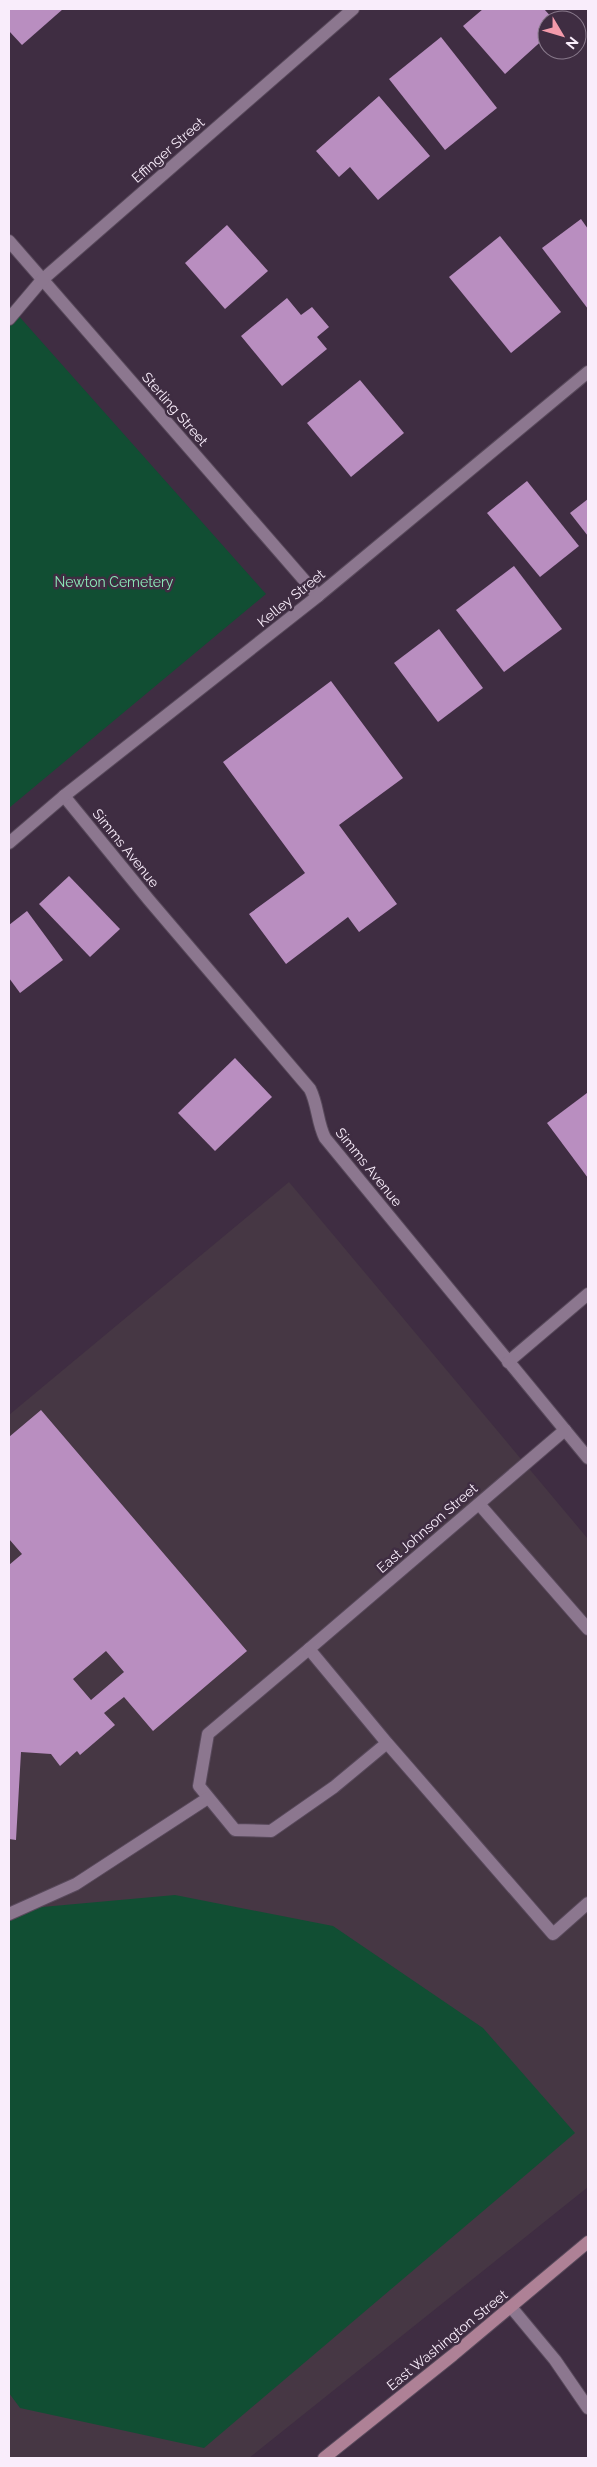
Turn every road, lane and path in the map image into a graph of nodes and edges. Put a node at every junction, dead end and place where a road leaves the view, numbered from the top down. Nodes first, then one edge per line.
1 (353, 9) edge
2 (9, 241) edge
3 (42, 280) junction
4 (9, 319) edge
5 (588, 372) edge
6 (318, 596) junction
7 (64, 796) junction
8 (9, 843) edge
9 (588, 1294) edge
10 (508, 1362) junction
11 (565, 1430) junction
12 (588, 1458) edge
13 (479, 1504) junction
14 (588, 1629) edge
15 (309, 1649) junction
16 (387, 1743) junction
17 (208, 1798) junction
18 (588, 1903) edge
19 (9, 1914) edge
20 (588, 2242) edge
21 (511, 2307) junction
22 (588, 2408) edge
23 (324, 2458) edge

1 - 3 street, Effinger Street
2 - 3 street, Sterling Street
3 - 4 street, Effinger Street
3 - 6 street, Sterling Street
5 - 6 street, Kelley Street
6 - 7 street, Kelley Street
7 - 8 street, Kelley Street
7 - 10 street, Simms Avenue
9 - 10 street
10 - 11 street, Simms Avenue
11 - 12 street, Simms Avenue
11 - 13 street, East Johnson Street
13 - 14 street
13 - 15 street, East Johnson Street
15 - 16 street
15 - 17 street, East Johnson Street
16 - 17 street
16 - 18 street
17 - 19 street
20 - 21 street, East Washington Street
21 - 22 street
21 - 23 street, East Washington Street

